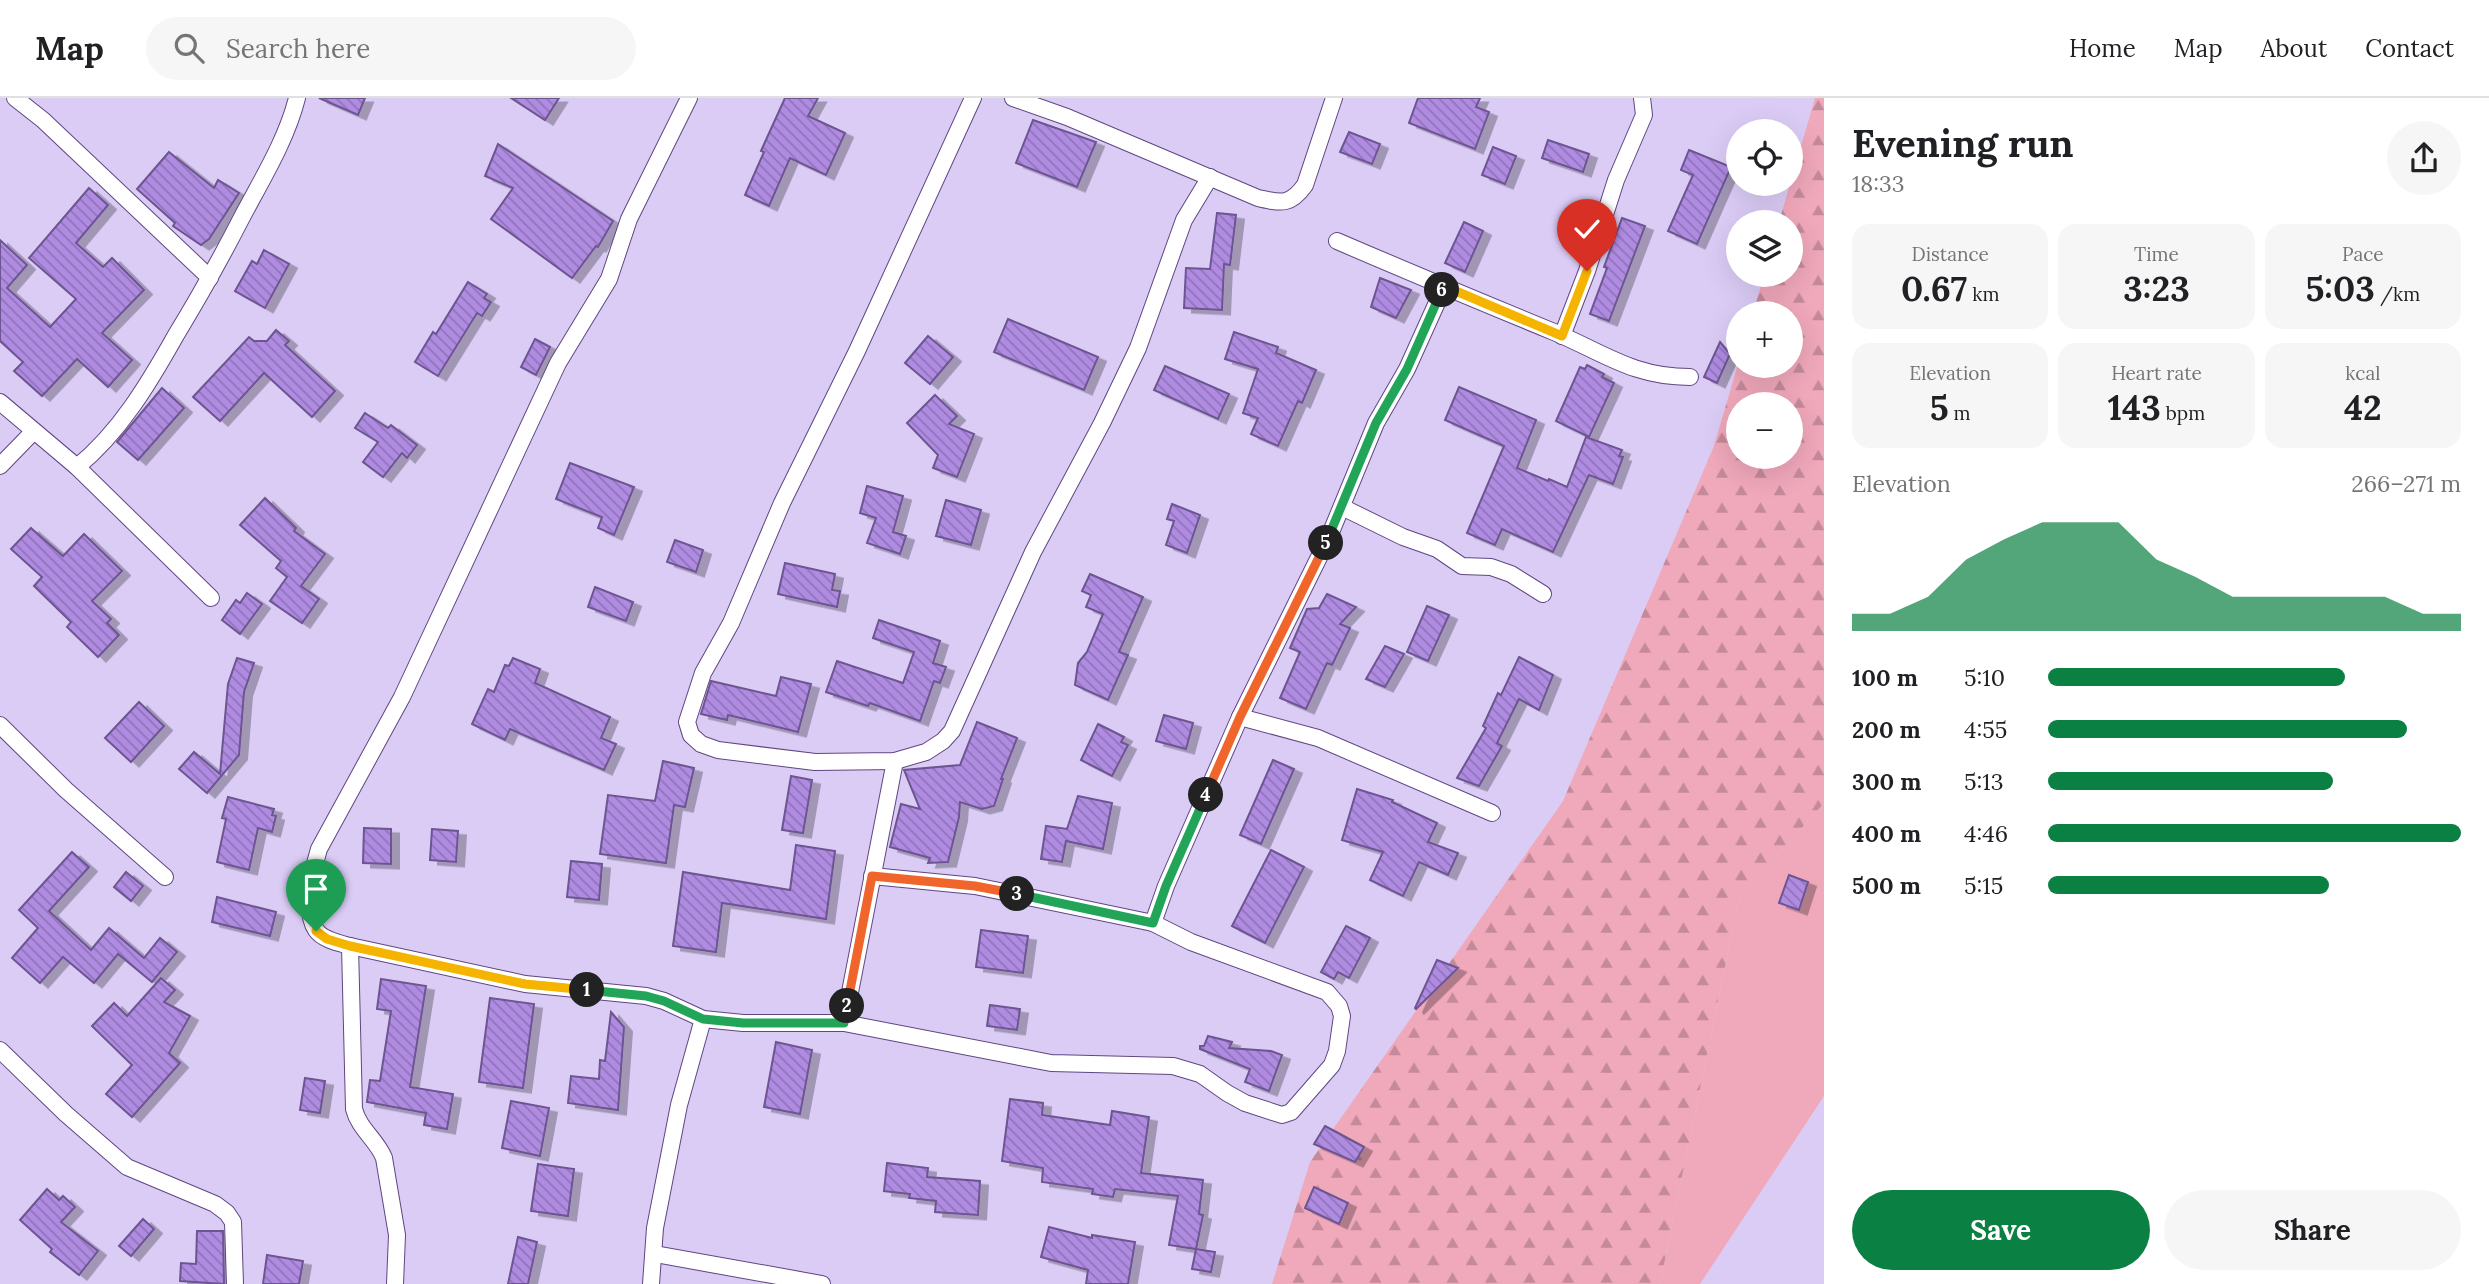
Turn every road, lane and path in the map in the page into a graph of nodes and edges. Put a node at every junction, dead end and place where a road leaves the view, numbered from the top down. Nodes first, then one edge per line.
1 (15, 98) edge
2 (297, 98) edge
3 (689, 98) edge
4 (973, 98) edge
5 (1013, 98) edge
6 (1334, 98) edge
7 (1642, 98) edge
8 (1210, 177) junction
9 (1337, 241) dead end
10 (210, 278) junction
11 (1444, 286) junction
12 (1562, 336) junction
13 (1690, 377) dead end
14 (0, 402) edge
15 (33, 432) junction
16 (0, 466) edge
17 (77, 467) junction
18 (1342, 507) junction
19 (1543, 594) dead end
20 (211, 598) dead end
21 (1240, 717) junction
22 (0, 725) edge
23 (895, 761) junction
24 (1492, 813) dead end
25 (872, 876) junction
26 (165, 877) dead end
27 (1153, 923) junction
28 (350, 946) junction
29 (703, 1019) junction
30 (844, 1023) junction
31 (0, 1050) edge
32 (655, 1254) junction
33 (235, 1284) edge
34 (395, 1284) edge
35 (651, 1284) edge
36 (822, 1284) edge

1 - 10 street
2 - 10 street
3 - 28 street
4 - 23 street
5 - 8 street
6 - 8 street
7 - 12 street
8 - 23 street
9 - 11 street
10 - 17 street
11 - 12 street
11 - 18 street
12 - 13 street
14 - 15 street
15 - 16 street
15 - 17 street
17 - 20 street
18 - 19 street
18 - 21 street
21 - 24 street
21 - 27 street
22 - 26 street
23 - 25 street
25 - 27 street
25 - 30 street
27 - 30 street
28 - 29 street
28 - 34 street
29 - 30 street
29 - 32 street
31 - 33 street
32 - 35 street
32 - 36 street

